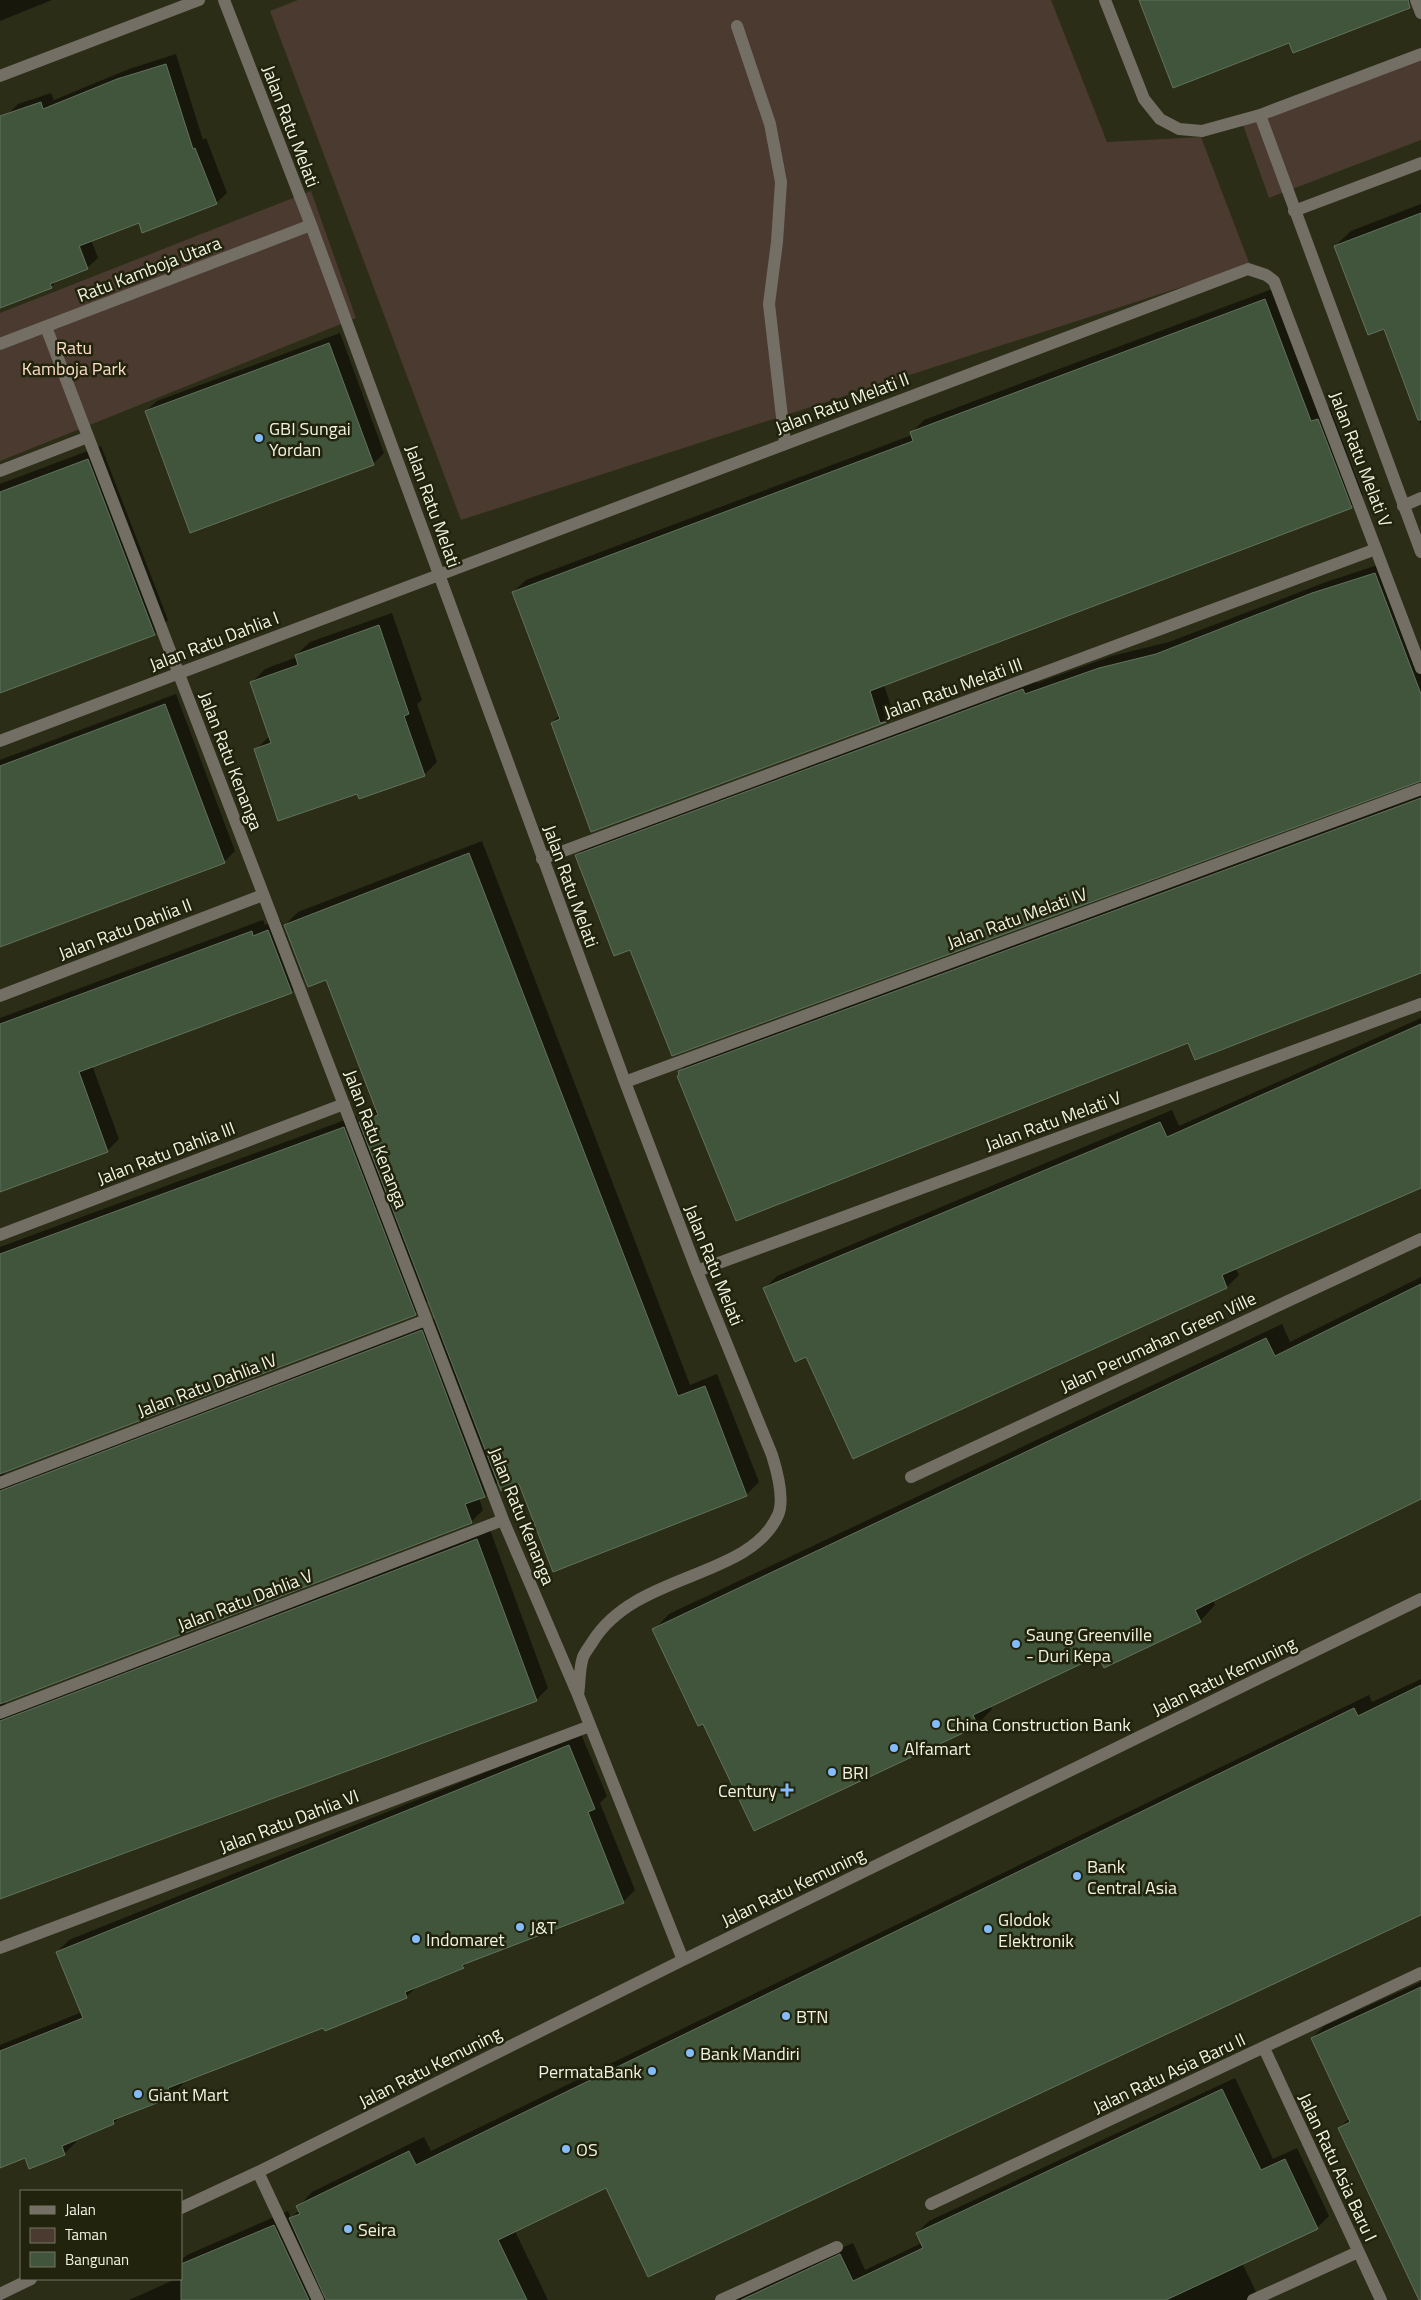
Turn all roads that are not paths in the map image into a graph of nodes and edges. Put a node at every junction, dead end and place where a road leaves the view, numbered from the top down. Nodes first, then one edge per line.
1 (199, 0) edge
2 (224, 0) edge
3 (1105, 0) edge
4 (1416, 0) edge
5 (1421, 13) edge
6 (737, 26) dead end
7 (1421, 54) edge
8 (0, 76) edge
9 (1260, 115) junction
10 (1421, 163) edge
11 (1294, 211) junction
12 (311, 225) junction
13 (1258, 271) joint
14 (46, 327) junction
15 (0, 344) edge
16 (88, 437) junction
17 (785, 443) junction
18 (0, 471) edge
19 (1421, 498) edge
20 (1403, 506) junction
21 (1376, 548) junction
22 (1421, 552) edge
23 (440, 574) junction
24 (1421, 668) edge
25 (178, 673) junction
26 (0, 741) edge
27 (1421, 789) edge
28 (542, 859) junction
29 (264, 895) junction
30 (0, 996) edge
31 (1421, 1004) edge
32 (625, 1082) junction
33 (344, 1104) junction
34 (0, 1235) edge
35 (1421, 1239) edge
36 (697, 1271) junction
37 (426, 1320) junction
38 (910, 1476) dead end
39 (0, 1483) edge
40 (503, 1520) junction
41 (1421, 1599) edge
42 (578, 1695) junction
43 (0, 1713) edge
44 (590, 1726) junction
45 (0, 1948) edge
46 (683, 1960) junction
47 (1421, 1973) edge
48 (1264, 2048) junction
49 (258, 2172) junction
50 (931, 2204) dead end
51 (182, 2208) edge
52 (838, 2247) dead end
53 (1358, 2252) junction
54 (29, 2280) edge
55 (0, 2294) edge
56 (318, 2300) edge
57 (721, 2300) edge
58 (1253, 2300) edge
59 (1381, 2300) edge

1 - 8 street
2 - 12 street, Jalan Ratu Melati
3 - 9 street
4 - 5 street
6 - 17 street
7 - 9 street
9 - 11 street
10 - 11 street
11 - 20 street
12 - 14 street, Ratu Kamboja Utara
12 - 23 street, Jalan Ratu Melati
13 - 17 street, Jalan Ratu Melati II
13 - 21 street, Jalan Ratu Melati V
14 - 15 street, Ratu Kamboja Utara
14 - 16 street, Jalan Ratu Kenanga
16 - 18 street
16 - 25 street, Jalan Ratu Kenanga
17 - 23 street, Jalan Ratu Melati II
19 - 20 street
20 - 22 street
21 - 24 street, Jalan Ratu Melati V
21 - 28 street, Jalan Ratu Melati III
23 - 25 street, Jalan Ratu Dahlia I
23 - 28 street, Jalan Ratu Melati
25 - 26 street, Jalan Ratu Dahlia I
25 - 29 street, Jalan Ratu Kenanga
27 - 32 street, Jalan Ratu Melati IV
28 - 32 street, Jalan Ratu Melati
29 - 30 street, Jalan Ratu Dahlia II
29 - 33 street, Jalan Ratu Kenanga
31 - 36 street, Jalan Ratu Melati V
32 - 36 street, Jalan Ratu Melati
33 - 34 street, Jalan Ratu Dahlia III
33 - 37 street, Jalan Ratu Kenanga
35 - 38 street, Jalan Perumahan Green Ville
36 - 42 street, Jalan Ratu Melati
37 - 39 street, Jalan Ratu Dahlia IV
37 - 40 street, Jalan Ratu Kenanga
40 - 42 street, Jalan Ratu Kenanga
40 - 43 street, Jalan Ratu Dahlia V
41 - 46 street, Jalan Ratu Kemuning
42 - 44 street, Jalan Ratu Kenanga
44 - 45 street, Jalan Ratu Dahlia VI
44 - 46 street, Jalan Ratu Kenanga
46 - 49 street, Jalan Ratu Kemuning
47 - 48 street, Jalan Ratu Asia Baru II
48 - 50 street, Jalan Ratu Asia Baru II
48 - 53 street, Jalan Ratu Asia Baru I
49 - 51 street, Jalan Ratu Kemuning
49 - 56 street
52 - 57 street
53 - 58 street
53 - 59 street, Jalan Ratu Asia Baru I
54 - 55 street

